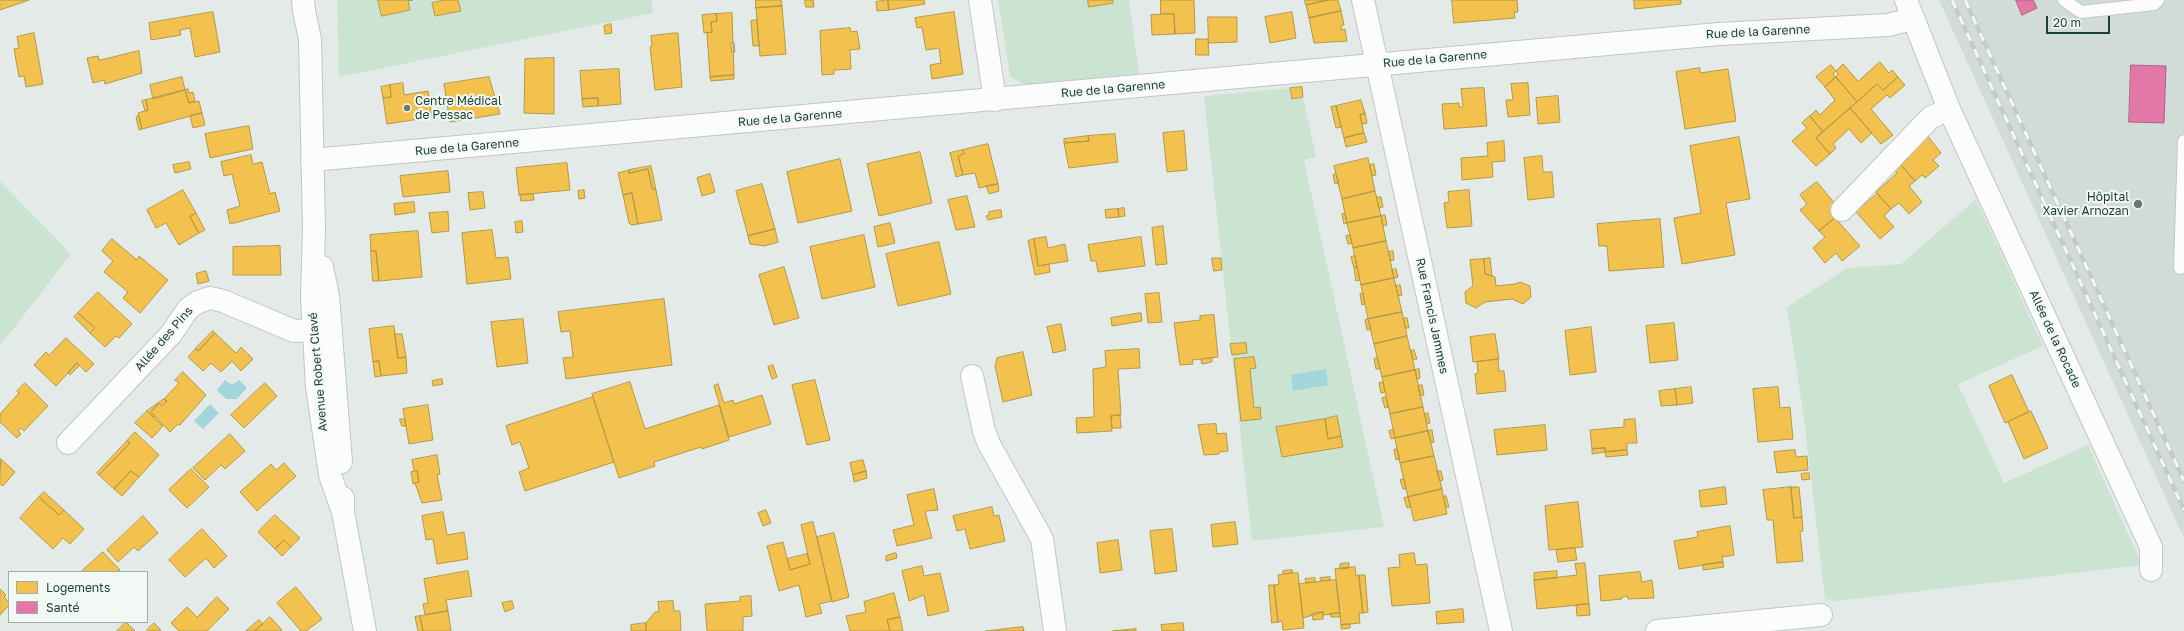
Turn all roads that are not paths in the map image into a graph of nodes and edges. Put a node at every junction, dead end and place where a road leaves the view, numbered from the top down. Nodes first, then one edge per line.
1 (303, 0) edge
2 (316, 0) edge
3 (980, 0) edge
4 (1363, 0) edge
5 (2064, 0) edge
6 (2158, 0) edge
7 (1909, 10) edge
8 (310, 39) junction
9 (1377, 64) junction
10 (994, 100) junction
11 (1949, 109) junction
12 (2184, 141) edge
13 (312, 160) junction
14 (1842, 210) dead end
15 (2180, 268) dead end
16 (322, 330) junction
17 (972, 376) dead end
18 (68, 443) dead end
19 (2151, 570) dead end
20 (1821, 616) dead end
21 (365, 631) edge
22 (1055, 631) edge
23 (1501, 631) edge
24 (1657, 631) edge

1 - 8 street, Avenue Robert Clavé
2 - 8 street, Avenue Robert Clavé
3 - 10 street
4 - 9 street, Rue Francis Jammes
5 - 6 lane
7 - 9 street, Rue de la Garenne
7 - 11 street, Allée de la Rocade
8 - 13 street, Avenue Robert Clavé
9 - 10 street, Rue de la Garenne
9 - 23 street, Rue Francis Jammes
10 - 13 street, Rue de la Garenne
11 - 14 street
11 - 19 street, Allée de la Rocade
12 - 15 lane
13 - 16 street, Avenue Robert Clavé
16 - 18 street, Allée des Pins
16 - 21 street, Avenue Robert Clavé
17 - 22 street
20 - 24 street

